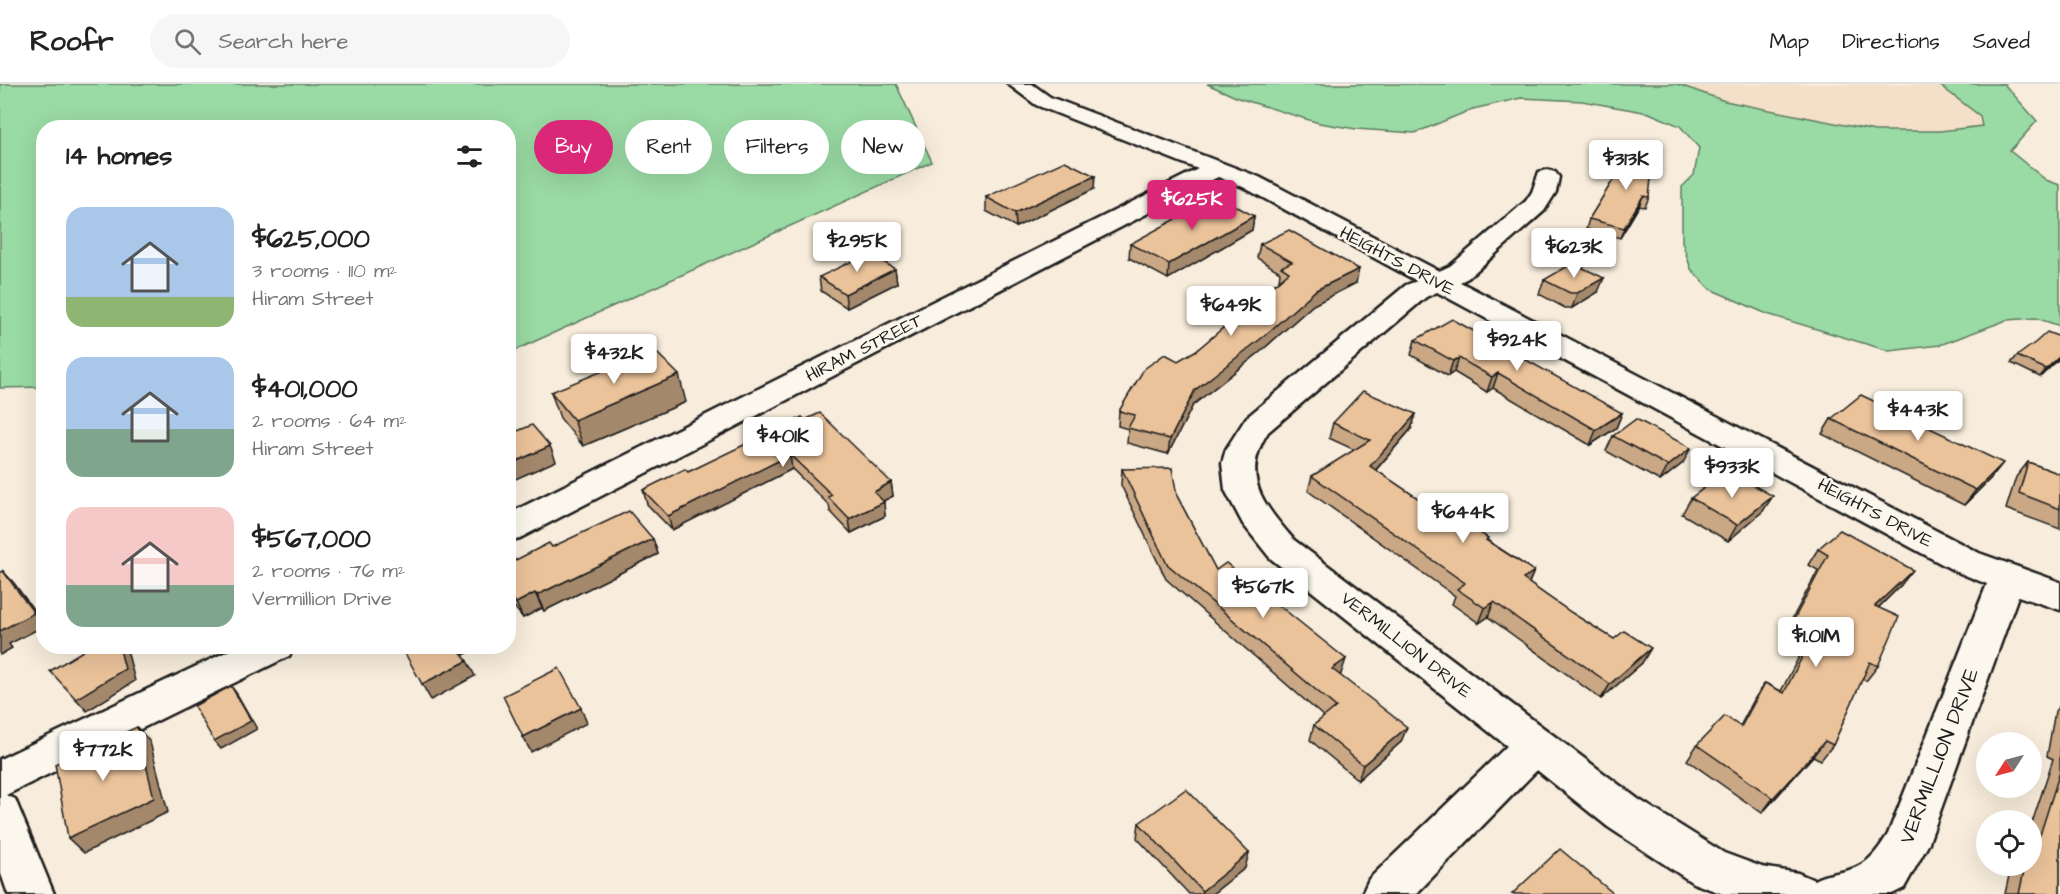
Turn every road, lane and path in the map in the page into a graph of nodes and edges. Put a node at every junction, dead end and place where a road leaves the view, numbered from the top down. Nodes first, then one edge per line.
1 (1018, 84) edge
2 (1219, 168) junction
3 (1547, 177) dead end
4 (1437, 282) junction
5 (516, 525) edge
6 (2007, 578) junction
7 (2060, 596) edge
8 (259, 654) edge
9 (1535, 745) junction
10 (0, 779) edge
11 (0, 812) edge
12 (31, 894) edge
13 (1384, 894) edge
14 (1798, 894) edge
15 (1831, 894) edge

1 - 2 street, HEIGHTS DRIVE
2 - 4 street, HEIGHTS DRIVE
2 - 5 street, HIRAM STREET
3 - 4 street, VERMILLION DRIVE
4 - 6 street, HEIGHTS DRIVE
4 - 9 street, VERMILLION DRIVE
6 - 7 street, HEIGHTS DRIVE
6 - 15 street, VERMILLION DRIVE
8 - 10 street
9 - 13 street
9 - 14 street, VERMILLION DRIVE
11 - 12 street

